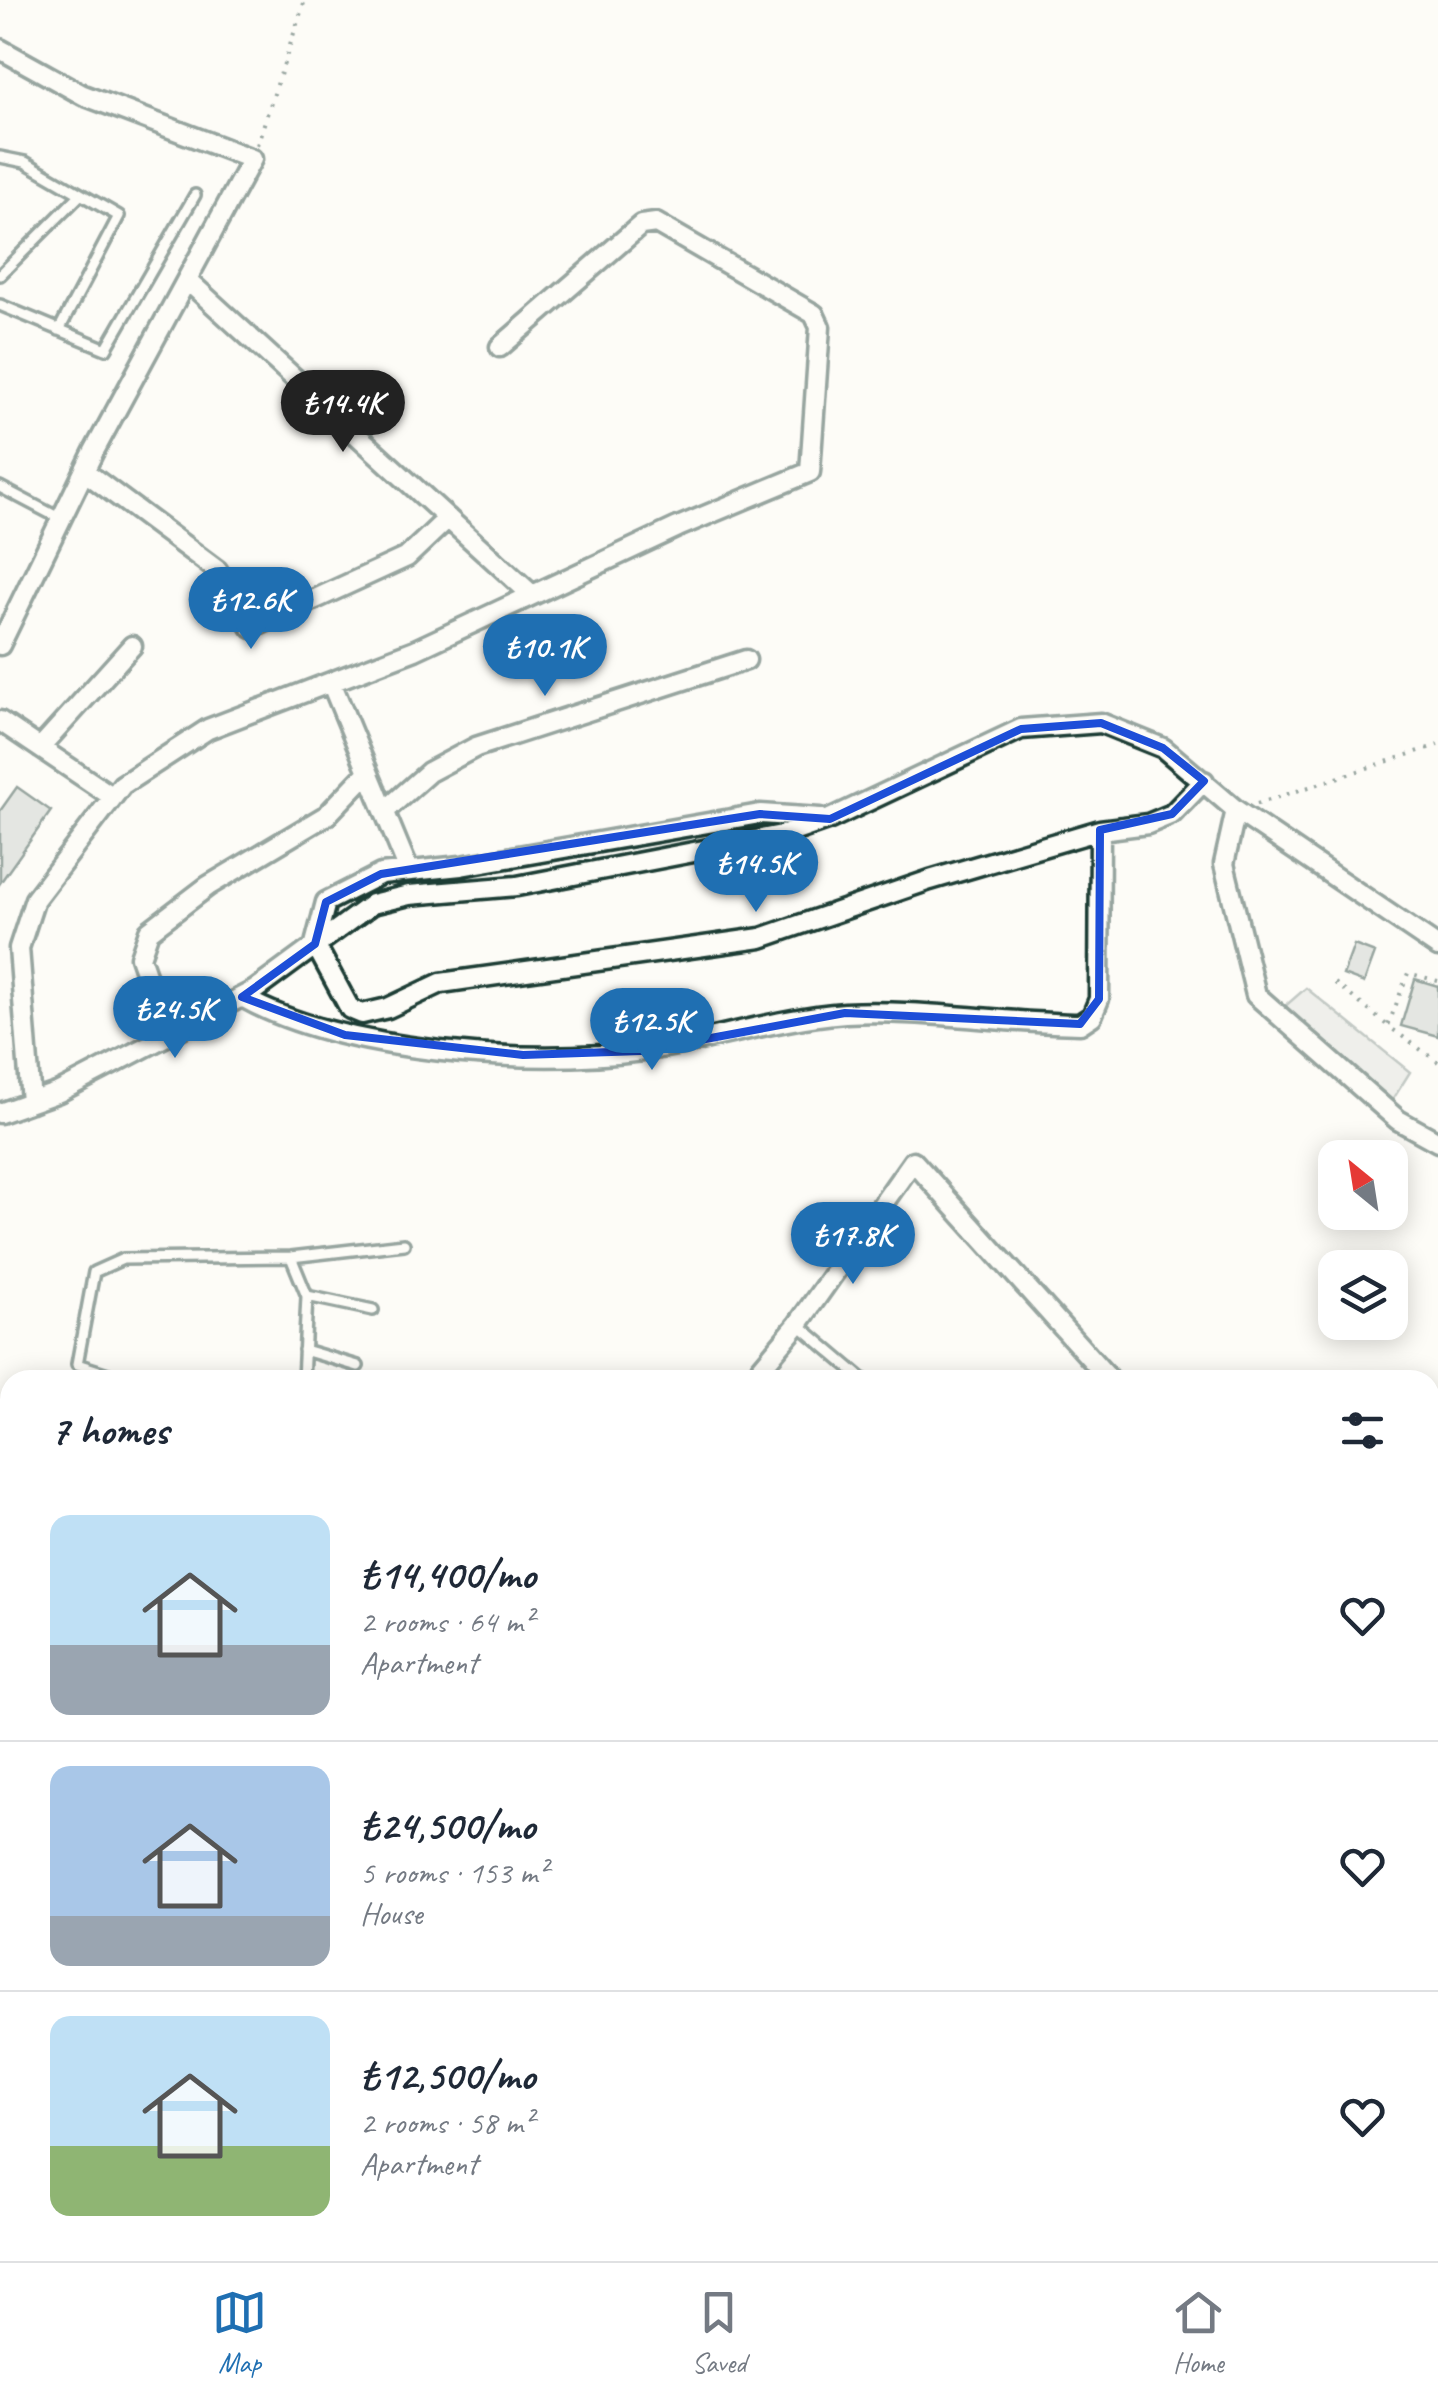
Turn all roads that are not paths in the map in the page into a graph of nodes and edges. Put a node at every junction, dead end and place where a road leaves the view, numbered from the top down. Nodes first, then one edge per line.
1 (0, 49) edge
2 (0, 158) edge
3 (80, 195) junction
4 (195, 196) dead end
5 (0, 275) edge
6 (187, 280) junction
7 (0, 304) edge
8 (59, 330) junction
9 (500, 347) dead end
10 (84, 472) junction
11 (0, 487) edge
12 (448, 518) junction
13 (61, 519) junction
14 (532, 595) junction
15 (0, 645) edge
16 (132, 646) dead end
17 (746, 660) dead end
18 (331, 682) junction
19 (0, 721) edge
20 (40, 748) junction
21 (368, 772) junction
22 (1204, 782) junction
23 (114, 797) junction
24 (1236, 810) junction
25 (385, 812) junction
26 (830, 819) junction
27 (1100, 830) junction
28 (409, 871) junction
29 (316, 944) junction
30 (1438, 947) edge
31 (242, 997) junction
32 (158, 1008) dead end
33 (31, 1102) junction
34 (0, 1113) edge
35 (1436, 1135) edge
36 (404, 1244) dead end
37 (291, 1257) junction
38 (306, 1296) junction
39 (373, 1310) dead end
40 (798, 1324) junction
41 (304, 1350) junction
42 (358, 1366) dead end
43 (96, 1370) edge
44 (303, 1370) edge
45 (759, 1370) edge
46 (852, 1370) edge
47 (1101, 1370) edge

1 - 6 street
2 - 3 lane
3 - 5 lane
3 - 8 lane
4 - 8 lane
6 - 10 street
6 - 12 street
7 - 8 lane
9 - 14 street
10 - 12 street
10 - 13 street
11 - 13 lane
12 - 14 street
13 - 15 street
14 - 18 street
16 - 20 street
17 - 25 street
18 - 21 street
18 - 23 street
19 - 20 street
20 - 23 street
21 - 25 street
21 - 32 street
22 - 24 street
22 - 26 street
22 - 27 street
23 - 33 street
24 - 30 street
24 - 35 street
25 - 28 street
26 - 28 street
26 - 29 street
27 - 29 street
27 - 31 street
28 - 29 street
29 - 31 street
31 - 33 street
33 - 34 street
36 - 37 lane
37 - 38 lane
37 - 43 lane
38 - 39 lane
38 - 41 lane
40 - 45 street
40 - 46 lane
40 - 47 street
41 - 42 lane
41 - 44 lane

